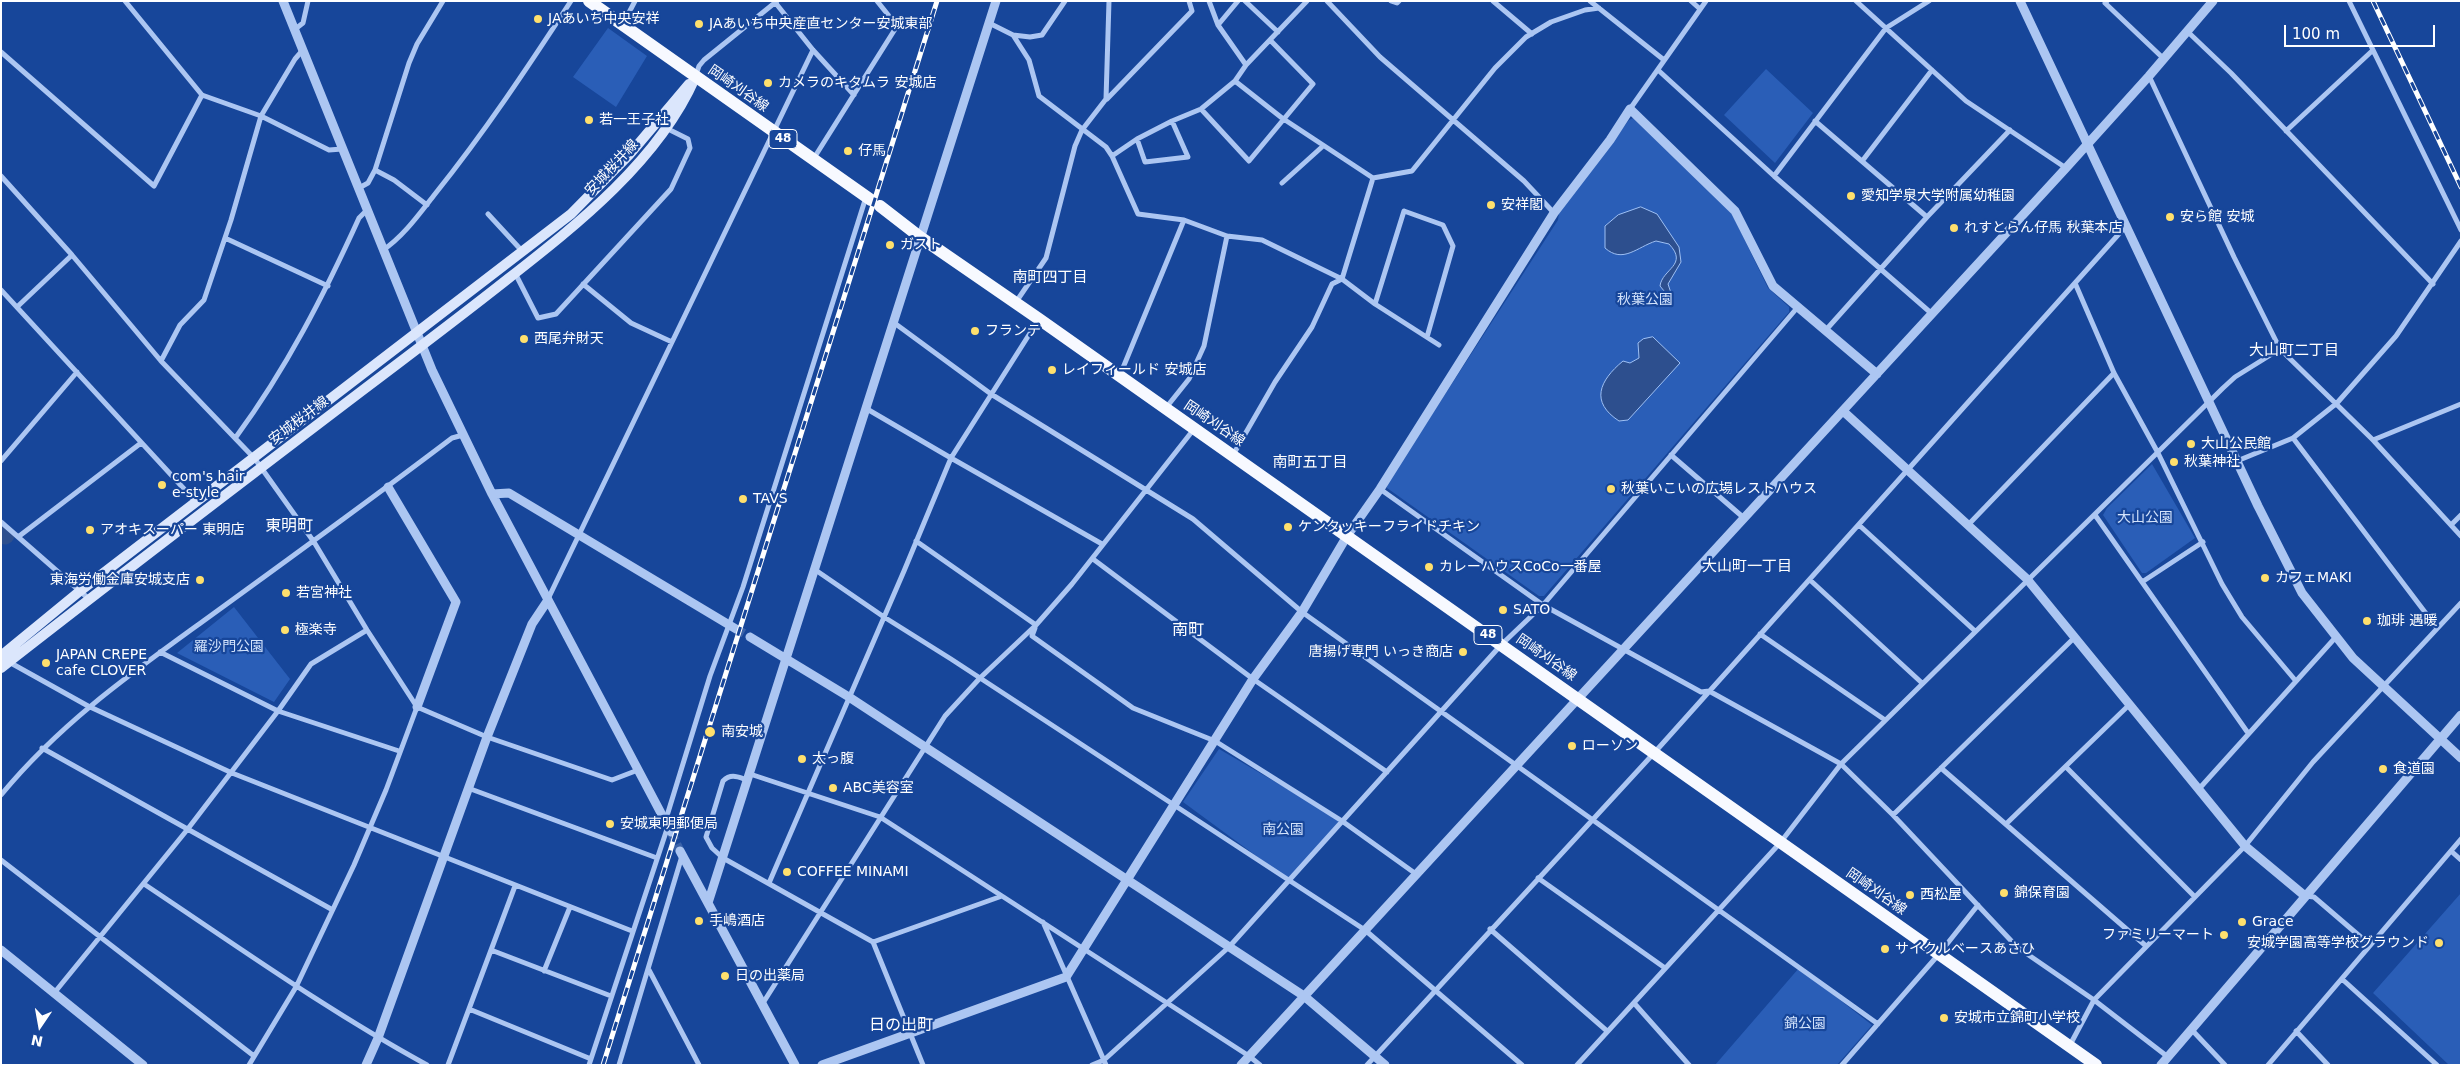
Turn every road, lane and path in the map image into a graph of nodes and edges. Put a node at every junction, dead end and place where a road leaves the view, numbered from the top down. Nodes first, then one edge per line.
1 (125, 1) edge
2 (283, 1) edge
3 (308, 1) edge
4 (443, 1) edge
5 (572, 1) edge
6 (589, 1) edge
7 (635, 1) edge
8 (876, 1) edge
9 (996, 1) edge
10 (1065, 1) edge
11 (1109, 1) edge
12 (1189, 1) edge
13 (1209, 1) edge
14 (1238, 1) edge
15 (1245, 1) edge
16 (1307, 1) edge
17 (1327, 1) edge
18 (1391, 1) edge
19 (1399, 1) edge
20 (1493, 1) edge
21 (1691, 1) edge
22 (1706, 1) edge
23 (1856, 1) edge
24 (1929, 1) edge
25 (2020, 1) edge
26 (2107, 1) edge
27 (2349, 1) edge
28 (776, 2) edge
29 (1592, 2) edge
30 (2210, 2) edge
31 (1599, 8) junction
32 (1700, 9) junction
33 (989, 23) junction
34 (622, 24) junction
35 (1218, 25) junction
36 (1886, 28) junction
37 (294, 30) junction
38 (1278, 32) junction
39 (2188, 32) junction
40 (1532, 34) junction
41 (1013, 35) junction
42 (1271, 40) junction
43 (813, 50) junction
44 (302, 51) junction
45 (2372, 51) junction
46 (1, 52) edge
47 (2164, 59) junction
48 (1664, 60) junction
49 (1246, 65) junction
50 (1658, 70) junction
51 (1932, 70) junction
52 (2149, 76) junction
53 (695, 78) junction
54 (1235, 81) junction
55 (202, 94) junction
56 (854, 95) junction
57 (1106, 99) junction
58 (1201, 109) junction
59 (1630, 109) junction
60 (261, 116) junction
61 (1282, 118) junction
62 (1172, 120) junction
63 (1815, 121) junction
64 (1454, 122) junction
65 (666, 128) junction
66 (1082, 130) junction
67 (2010, 130) junction
68 (772, 131) junction
69 (2286, 131) junction
70 (1137, 139) junction
71 (2087, 144) junction
72 (1323, 146) junction
73 (342, 149) junction
74 (1112, 156) junction
75 (1863, 160) junction
76 (812, 161) junction
77 (2066, 168) junction
78 (375, 170) junction
79 (1, 176) edge
80 (1774, 176) junction
81 (1373, 178) junction
82 (1282, 183) dead end
83 (359, 188) junction
84 (872, 201) junction
85 (426, 205) junction
86 (367, 210) junction
87 (1554, 213) junction
88 (488, 214) dead end
89 (1927, 217) junction
90 (1184, 220) junction
91 (2126, 226) junction
92 (2461, 230) edge
93 (1227, 236) junction
94 (920, 237) junction
95 (225, 238) junction
96 (2461, 241) edge
97 (383, 250) junction
98 (523, 252) junction
99 (72, 255) junction
100 (1880, 269) junction
101 (515, 273) junction
102 (1342, 279) junction
103 (2075, 283) junction
104 (583, 284) junction
105 (2433, 284) junction
106 (328, 286) junction
107 (1, 290) edge
108 (1016, 302) junction
109 (1375, 304) junction
110 (17, 307) junction
111 (1797, 308) junction
112 (1931, 313) junction
113 (1040, 318) junction
114 (892, 322) junction
115 (1825, 331) junction
116 (416, 334) junction
117 (1427, 337) junction
118 (672, 342) junction
119 (1439, 345) dead end
120 (422, 346) junction
121 (2280, 349) junction
122 (161, 361) junction
123 (77, 372) junction
124 (2114, 373) junction
125 (1877, 374) junction
126 (1120, 375) junction
127 (990, 394) junction
128 (2210, 403) junction
129 (2337, 403) junction
130 (2461, 404) edge
131 (867, 409) junction
132 (1165, 409) junction
133 (1843, 412) junction
134 (1195, 428) junction
135 (462, 435) junction
136 (236, 438) junction
137 (2293, 438) junction
138 (2373, 440) junction
139 (141, 443) junction
140 (2158, 453) junction
141 (1233, 455) junction
142 (1671, 455) junction
143 (951, 458) junction
144 (1, 461) edge
145 (2237, 461) junction
146 (258, 463) junction
147 (1908, 470) junction
148 (388, 487) junction
149 (1145, 489) junction
150 (1380, 489) junction
151 (492, 494) junction
152 (197, 503) junction
153 (2095, 515) junction
154 (2461, 515) edge
155 (1744, 518) junction
156 (1, 522) edge
157 (1969, 524) junction
158 (1859, 525) junction
159 (2451, 526) junction
160 (579, 533) junction
161 (1346, 536) junction
162 (2461, 536) edge
163 (18, 537) junction
164 (916, 541) junction
165 (314, 542) junction
166 (2203, 542) junction
167 (1102, 544) junction
168 (1093, 559) junction
169 (814, 570) junction
170 (2027, 579) junction
171 (1810, 580) junction
172 (2142, 582) junction
173 (80, 592) junction
174 (90, 599) junction
175 (548, 600) junction
176 (2461, 604) edge
177 (1543, 605) junction
178 (1302, 612) junction
179 (884, 617) junction
180 (1036, 625) junction
181 (733, 627) junction
182 (2437, 628) junction
183 (367, 630) junction
184 (1975, 631) junction
185 (1760, 634) junction
186 (750, 637) tunnel mouth
187 (2074, 638) junction
188 (2335, 638) junction
189 (1502, 645) junction
190 (1623, 648) junction
191 (160, 652) junction
192 (785, 659) junction
193 (3, 660) edge
194 (980, 678) junction
195 (1253, 679) junction
196 (2295, 680) junction
197 (1922, 684) junction
198 (2385, 687) junction
199 (1709, 692) junction
200 (849, 697) junction
201 (1577, 698) junction
202 (2129, 705) junction
203 (88, 706) junction
204 (417, 707) junction
205 (1442, 711) junction
206 (278, 712) junction
207 (2461, 715) edge
208 (1885, 720) junction
209 (2248, 733) junction
210 (487, 737) junction
211 (2440, 739) junction
212 (1215, 741) junction
213 (924, 747) junction
214 (42, 748) junction
215 (399, 751) junction
216 (1655, 752) junction
217 (2461, 758) edge
218 (1841, 764) junction
219 (1516, 765) junction
220 (2066, 767) junction
221 (1941, 768) junction
222 (638, 770) junction
223 (1387, 772) junction
224 (232, 773) junction
225 (749, 777) junction
226 (468, 788) junction
227 (2198, 790) junction
228 (809, 794) junction
229 (1, 795) edge
230 (1176, 806) junction
231 (1893, 815) junction
232 (880, 817) junction
233 (1593, 819) junction
234 (1342, 821) junction
235 (2006, 824) junction
236 (668, 826) junction
237 (370, 829) junction
238 (187, 830) junction
239 (2461, 839) edge
240 (1780, 842) junction
241 (2245, 846) junction
242 (2451, 851) junction
243 (682, 854) joint
244 (444, 856) junction
245 (657, 858) junction
246 (723, 858) junction
247 (1, 860) edge
248 (2461, 860) edge
249 (1416, 874) junction
250 (1538, 878) junction
251 (1128, 880) junction
252 (1289, 880) junction
253 (769, 883) junction
254 (144, 884) junction
255 (515, 886) junction
256 (1002, 896) junction
257 (2305, 896) junction
258 (2195, 897) junction
259 (708, 903) junction
260 (1978, 905) junction
261 (570, 907) junction
262 (331, 909) junction
263 (1719, 910) junction
264 (821, 912) junction
265 (1043, 922) junction
266 (1490, 929) junction
267 (1365, 930) junction
268 (632, 931) junction
269 (100, 935) junction
270 (873, 942) junction
271 (2370, 945) junction
272 (2146, 946) junction
273 (1229, 947) junction
274 (1085, 949) junction
275 (1, 950) edge
276 (491, 950) junction
277 (1939, 954) junction
278 (1665, 968) junction
279 (544, 970) junction
280 (648, 970) junction
281 (1066, 977) junction
282 (2342, 979) junction
283 (296, 987) junction
284 (1435, 990) junction
285 (54, 992) junction
286 (611, 996) junction
287 (1304, 996) junction
288 (2094, 1000) junction
289 (763, 1003) junction
290 (1634, 1003) junction
291 (1166, 1004) junction
292 (469, 1009) junction
293 (1878, 1024) junction
294 (2191, 1029) junction
295 (1607, 1031) junction
296 (2296, 1031) junction
297 (910, 1034) junction
298 (378, 1038) junction
299 (2069, 1045) junction
300 (254, 1056) junction
301 (1249, 1056) junction
302 (1375, 1056) junction
303 (2168, 1057) junction
304 (591, 1059) junction
305 (1105, 1062) edge
306 (143, 1065) edge
307 (249, 1065) edge
308 (366, 1065) edge
309 (427, 1065) edge
310 (448, 1065) edge
311 (589, 1065) edge
312 (619, 1065) edge
313 (699, 1065) edge
314 (795, 1065) edge
315 (822, 1065) edge
316 (923, 1065) edge
317 (1092, 1065) edge
318 (1241, 1065) edge
319 (1260, 1065) edge
320 (1367, 1065) edge
321 (1386, 1065) edge
322 (1522, 1065) edge
323 (1577, 1065) edge
324 (1690, 1065) edge
325 (1842, 1065) edge
326 (2096, 1065) edge
327 (2161, 1065) edge
328 (2225, 1065) edge
329 (2268, 1065) edge
330 (2328, 1065) edge
331 (2438, 1065) edge

1 - 55 street
2 - 37 street
3 - 37 street
4 - 78 street
5 - 85 street
6 - 34 main road, 岡崎刈谷線 / 48
7 - 34 street
8 - 56 street
9 - 33 street
10 - 41 street
11 - 57 street
12 - 57 street
13 - 35 street
14 - 35 street
15 - 38 street
16 - 38 street
17 - 64 street
18 - 19 street
20 - 40 street
21 - 32 street
22 - 32 street
23 - 36 street
24 - 36 street
25 - 71 street
26 - 47 street
27 - 45 street
28 - 43 street
28 - 53 street
29 - 31 street
30 - 39 street
31 - 40 street
31 - 48 street
32 - 48 street
33 - 41 street
33 - 94 street
34 - 53 main road, 岡崎刈谷線 / 48
35 - 49 street
36 - 51 street
36 - 63 street
37 - 44 street
38 - 42 street
39 - 47 street
39 - 69 street
40 - 64 street
41 - 66 street
42 - 49 street
42 - 61 street
43 - 56 street
43 - 68 street
44 - 60 street
44 - 73 street
45 - 69 street
45 - 92 street
46 - 55 street
47 - 52 street
48 - 50 street
49 - 54 street
50 - 59 street
50 - 80 street
51 - 67 street
51 - 75 street
52 - 71 street
52 - 121 street
53 - 65 main road, 安城桜井線
53 - 68 main road, 岡崎刈谷線 / 48
53 - 98 main road, 安城桜井線
54 - 58 street
54 - 61 street
55 - 60 street
56 - 76 street
57 - 66 street
58 - 61 street
58 - 62 street
59 - 87 street
59 - 111 street
60 - 73 street
60 - 95 street
61 - 72 street
62 - 70 street
62 - 70 street
63 - 75 street
63 - 80 street
64 - 81 street
64 - 87 street
65 - 101 main road, 安城桜井線
65 - 104 street
66 - 74 street
66 - 108 street
67 - 77 street
67 - 89 street
68 - 76 main road, 岡崎刈谷線 / 48
68 - 118 street
69 - 105 street
70 - 74 street
71 - 77 street
71 - 91 street
72 - 81 street
72 - 82 street
73 - 83 street
74 - 90 street
75 - 89 street
76 - 84 main road, 岡崎刈谷線 / 48
77 - 112 street
78 - 83 street
78 - 85 street
79 - 99 street
80 - 100 street
81 - 102 street
83 - 86 street
84 - 94 main road, 岡崎刈谷線 / 48
84 - 181 street
85 - 97 street
86 - 97 street
86 - 106 street
87 - 150 street
88 - 98 street
89 - 100 street
90 - 93 street
90 - 126 street
91 - 103 street
91 - 128 street
93 - 102 street
93 - 132 street
94 - 108 main road, 岡崎刈谷線 / 48
94 - 114 street
95 - 106 street
95 - 122 street
96 - 105 street
97 - 116 street
98 - 116 main road, 安城桜井線
99 - 110 street
99 - 122 street
100 - 112 street
100 - 115 street
101 - 104 street
101 - 120 main road, 安城桜井線
102 - 109 street
102 - 141 street
103 - 124 street
103 - 147 street
104 - 118 street
105 - 129 street
106 - 136 street
107 - 110 street
108 - 113 main road, 岡崎刈谷線 / 48
109 - 117 street
109 - 117 street
110 - 123 street
111 - 115 street
111 - 142 street
112 - 125 street
113 - 126 main road, 岡崎刈谷線 / 48
113 - 127 street
114 - 127 street
114 - 131 street
115 - 125 street
116 - 120 street
116 - 146 main road, 安城桜井線
117 - 119 street
118 - 160 street
120 - 135 street
120 - 146 main road, 安城桜井線
121 - 128 street
121 - 129 street
122 - 136 street
123 - 139 street
123 - 144 street
124 - 140 street
124 - 157 street
125 - 133 street
126 - 132 main road, 岡崎刈谷線 / 48
127 - 143 street
127 - 149 street
128 - 140 street
128 - 145 street
129 - 137 street
129 - 138 street
130 - 138 street
131 - 143 street
131 - 169 street
132 - 134 main road, 岡崎刈谷線 / 48
133 - 147 street
133 - 155 street
134 - 141 main road, 岡崎刈谷線 / 48
134 - 149 street
135 - 148 street
135 - 151 street
136 - 146 street
137 - 145 street
137 - 182 street
138 - 159 street
139 - 152 street
139 - 163 street
140 - 153 street
140 - 166 street
141 - 161 main road, 岡崎刈谷線 / 48
142 - 155 street
142 - 177 street
143 - 164 street
143 - 167 street
145 - 188 street
146 - 152 main road, 安城桜井線
146 - 165 street
146 - 174 main road, 安城桜井線
147 - 157 street
147 - 158 street
148 - 165 street
148 - 204 street
149 - 167 street
149 - 178 street
150 - 161 street
150 - 177 street
151 - 160 street
151 - 175 street
152 - 173 main road, 安城桜井線
153 - 170 street
153 - 172 street
154 - 159 street
155 - 190 street
156 - 163 street
157 - 170 street
158 - 171 street
158 - 184 street
159 - 162 street
160 - 175 street
160 - 181 street
161 - 178 street
161 - 189 main road, 岡崎刈谷線 / 48
163 - 173 street
164 - 179 street
164 - 180 street
165 - 183 street
165 - 191 street
166 - 172 street
166 - 196 street
167 - 168 street
168 - 180 street
168 - 195 street
169 - 179 street
169 - 192 street
170 - 184 street
170 - 187 street
171 - 185 street
171 - 197 street
172 - 209 street
173 - 174 street
173 - 193 main road, 安城桜井線
174 - 193 main road, 安城桜井線
175 - 210 street
175 - 222 street
176 - 182 street
177 - 189 street
177 - 190 street
178 - 195 street
178 - 205 street
179 - 194 street
179 - 200 street
180 - 194 street
180 - 212 street
181 - 236 street
182 - 198 street
183 - 204 street
183 - 206 street
184 - 197 street
185 - 199 street
185 - 208 street
186 - 192 street
187 - 202 street
187 - 221 street
188 - 196 street
188 - 198 street
189 - 201 main road, 岡崎刈谷線 / 48
189 - 205 street
190 - 199 street
190 - 201 street
191 - 203 street
191 - 206 street
192 - 200 street
192 - 225 street
193 - 203 street
194 - 213 street
194 - 230 street
195 - 212 street
195 - 223 street
196 - 209 street
197 - 208 street
198 - 211 street
198 - 241 street
199 - 216 street
199 - 218 street
200 - 213 street
200 - 228 street
201 - 216 main road, 岡崎刈谷線 / 48
201 - 219 street
202 - 220 street
202 - 227 street
203 - 214 street
203 - 224 street
204 - 210 street
204 - 215 street
205 - 219 street
205 - 223 street
206 - 215 street
206 - 224 street
207 - 211 street
208 - 218 street
209 - 227 street
210 - 222 street
210 - 226 street
211 - 217 street
211 - 257 street
212 - 230 street
212 - 234 street
213 - 232 street
213 - 251 street
214 - 229 street
214 - 238 street
215 - 237 street
216 - 233 street
216 - 240 main road, 岡崎刈谷線 / 48
218 - 231 street
218 - 240 street
219 - 233 street
219 - 249 street
220 - 235 street
220 - 258 street
221 - 231 street
221 - 235 street
222 - 236 street
223 - 234 street
224 - 237 street
224 - 238 street
225 - 228 street
225 - 246 street
225 - 246 street
226 - 244 street
226 - 245 street
227 - 241 street
228 - 232 street
228 - 253 street
230 - 251 street
230 - 252 street
231 - 260 street
232 - 256 street
232 - 264 street
233 - 250 street
233 - 263 street
234 - 249 street
234 - 252 street
235 - 272 street
236 - 245 street
237 - 244 street
237 - 262 street
238 - 254 street
238 - 262 street
239 - 242 street
240 - 263 street
240 - 277 main road, 岡崎刈谷線 / 48
241 - 257 street
241 - 258 street
242 - 248 street
242 - 271 street
243 - 259 street
243 - 280 street
244 - 255 street
244 - 298 street
245 - 268 street
246 - 253 street
246 - 259 street
247 - 269 street
249 - 267 street
250 - 266 street
250 - 278 street
251 - 273 street
251 - 274 street
252 - 267 street
252 - 273 street
253 - 264 street
254 - 269 street
254 - 283 street
255 - 261 street
255 - 276 street
256 - 265 street
256 - 270 street
257 - 271 street
257 - 294 street
258 - 272 street
259 - 289 street
260 - 277 street
260 - 288 street
261 - 268 street
261 - 279 street
262 - 283 street
263 - 278 street
263 - 293 street
264 - 270 street
264 - 289 street
265 - 274 street
265 - 281 street
266 - 284 street
266 - 295 street
267 - 284 street
267 - 287 street
268 - 286 street
269 - 285 street
269 - 300 street
270 - 297 street
271 - 282 street
272 - 288 street
273 - 287 street
273 - 291 street
274 - 281 street
274 - 291 street
275 - 285 street
276 - 279 street
276 - 292 street
277 - 293 street
277 - 299 main road, 岡崎刈谷線 / 48
278 - 290 street
279 - 286 street
280 - 312 street
280 - 313 street
281 - 297 street
281 - 305 street
282 - 296 street
282 - 331 street
283 - 298 street
283 - 300 street
284 - 302 street
284 - 322 street
285 - 306 street
286 - 304 street
287 - 301 street
287 - 302 street
288 - 299 street
288 - 303 street
289 - 314 street
290 - 295 street
290 - 324 street
291 - 301 street
291 - 305 street
292 - 304 street
292 - 310 street
293 - 325 street
294 - 303 street
294 - 328 street
295 - 323 street
296 - 329 street
296 - 330 street
297 - 315 street
297 - 316 street
298 - 308 street
298 - 309 street
299 - 326 main road, 岡崎刈谷線 / 48
300 - 307 street
301 - 318 street
301 - 319 street
302 - 320 street
302 - 321 street
303 - 327 street
304 - 311 street
305 - 317 street

